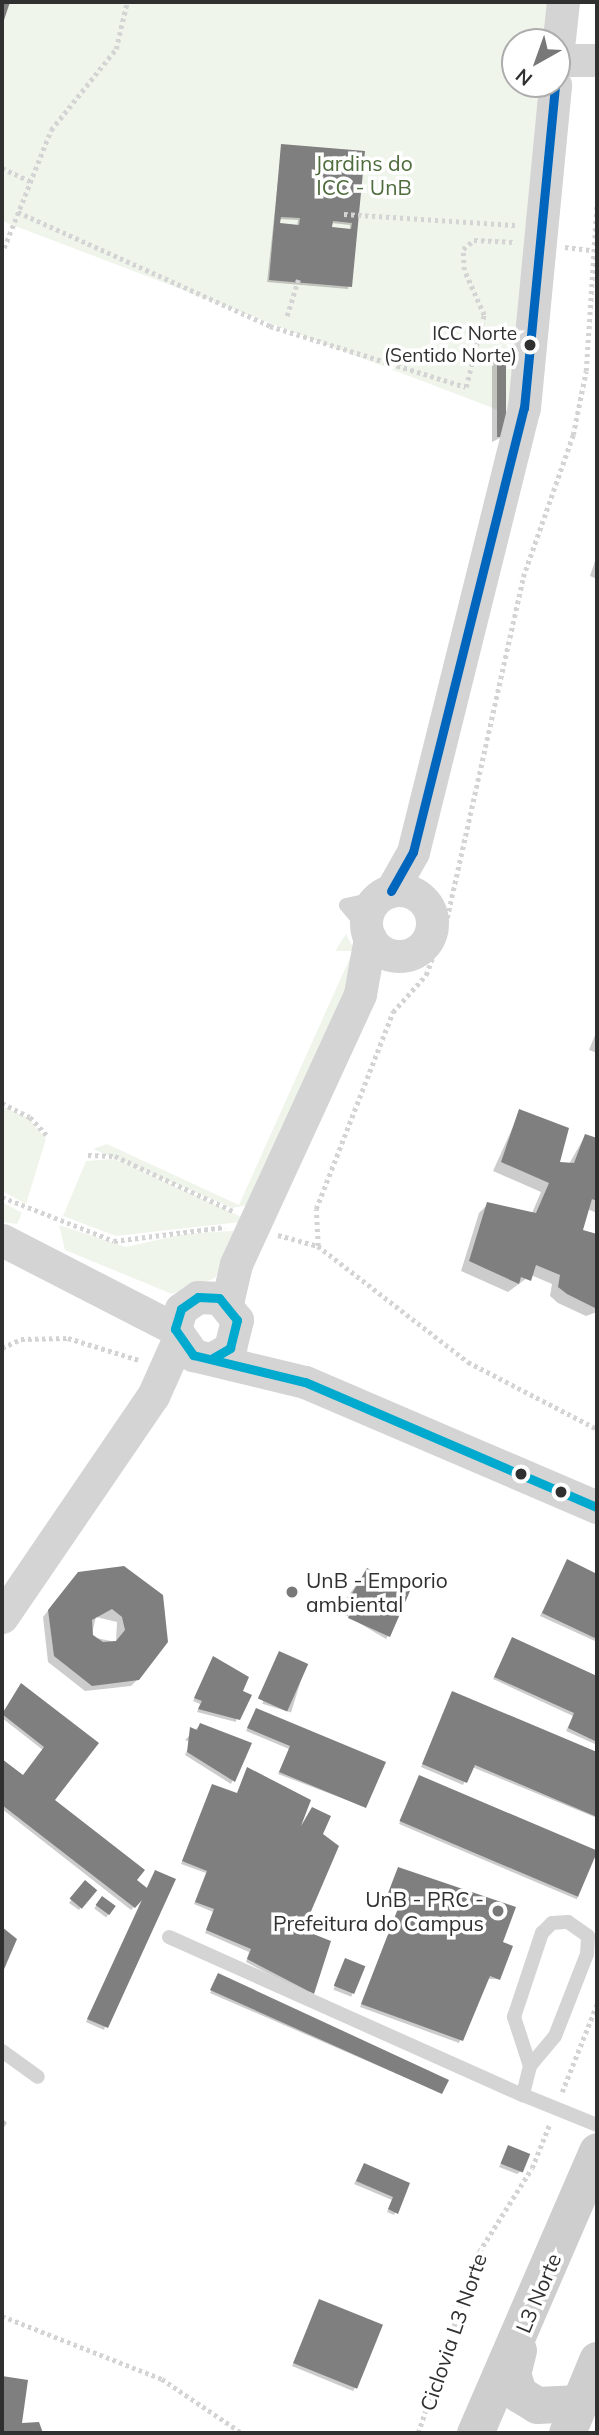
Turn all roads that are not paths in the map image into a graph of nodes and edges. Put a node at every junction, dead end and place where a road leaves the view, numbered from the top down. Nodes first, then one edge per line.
1 (563, 2) edge
2 (560, 28) edge
3 (571, 59) edge
4 (597, 60) edge
5 (553, 98) edge
6 (413, 852) junction
7 (384, 895) junction
8 (423, 901) junction
9 (376, 941) junction
10 (2, 1240) edge
11 (193, 1340) junction
12 (597, 1507) edge
13 (2, 1617) edge
14 (169, 1937) dead end
15 (2, 2051) edge
16 (530, 2066) junction
17 (38, 2077) dead end
18 (523, 2095) junction
19 (597, 2124) edge
20 (597, 2151) edge
21 (526, 2322) junction
22 (596, 2366) edge
23 (581, 2416) edge
24 (475, 2433) edge

1 - 2 street
3 - 4 street
5 - 6 street
6 - 7 street
6 - 8 street
7 - 8 street
7 - 9 street
8 - 9 street
9 - 11 street
10 - 11 street
11 - 12 street
11 - 13 street
14 - 18 lane
15 - 17 lane
16 - 16 lane
16 - 18 lane
18 - 19 lane
20 - 21 main road, L3 Norte
21 - 23 main road
21 - 24 main road, L3 Norte
22 - 23 main road

